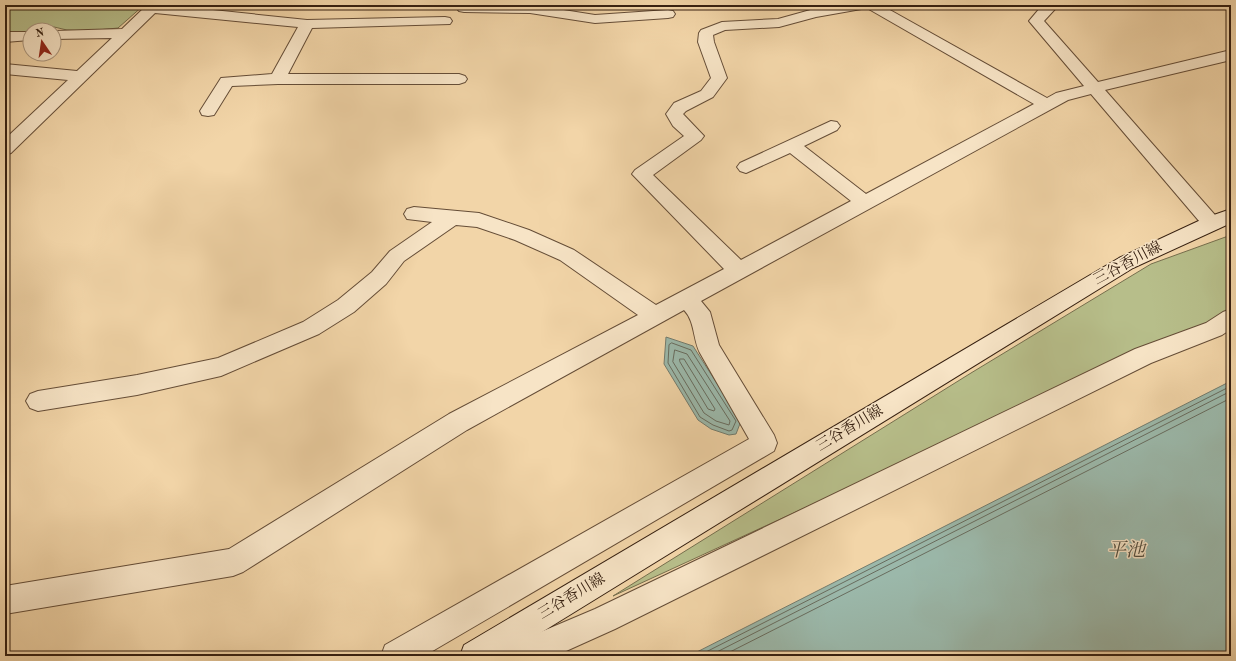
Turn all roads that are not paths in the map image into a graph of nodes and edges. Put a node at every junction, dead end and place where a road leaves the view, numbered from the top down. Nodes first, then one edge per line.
1 (461, 5) edge
2 (864, 5) edge
3 (871, 5) edge
4 (1045, 5) edge
5 (154, 6) edge
6 (668, 14) dead end
7 (445, 21) dead end
8 (307, 24) junction
9 (126, 33) junction
10 (62, 35) edge
11 (22, 36) edge
12 (5, 37) edge
13 (1231, 55) edge
14 (5, 69) edge
15 (81, 76) junction
16 (278, 79) junction
17 (459, 79) dead end
18 (1094, 88) junction
19 (1046, 104) junction
20 (208, 111) dead end
21 (831, 126) dead end
22 (791, 145) junction
23 (5, 149) edge
24 (746, 167) dead end
25 (864, 202) junction
26 (414, 214) dead end
27 (452, 218) junction
28 (1221, 219) edge
29 (738, 270) junction
30 (687, 300) junction
31 (656, 316) junction
32 (1231, 318) edge
33 (38, 401) dead end
34 (5, 600) edge
35 (396, 656) edge
36 (475, 656) edge
37 (521, 656) edge

1 - 6 street
2 - 29 street
3 - 19 street
4 - 18 street
5 - 8 street
5 - 9 street
7 - 8 street
8 - 16 street
9 - 10 street
9 - 15 street
11 - 12 street
13 - 18 street
14 - 15 street
15 - 23 street
16 - 17 street
16 - 20 street
18 - 19 street
18 - 28 street
19 - 25 street
21 - 22 street
22 - 24 street
22 - 25 street
25 - 29 street
26 - 27 street
27 - 31 street
27 - 33 street
28 - 36 street, 三谷香川線
29 - 30 street
30 - 31 street
30 - 35 street
31 - 34 street
32 - 37 street

